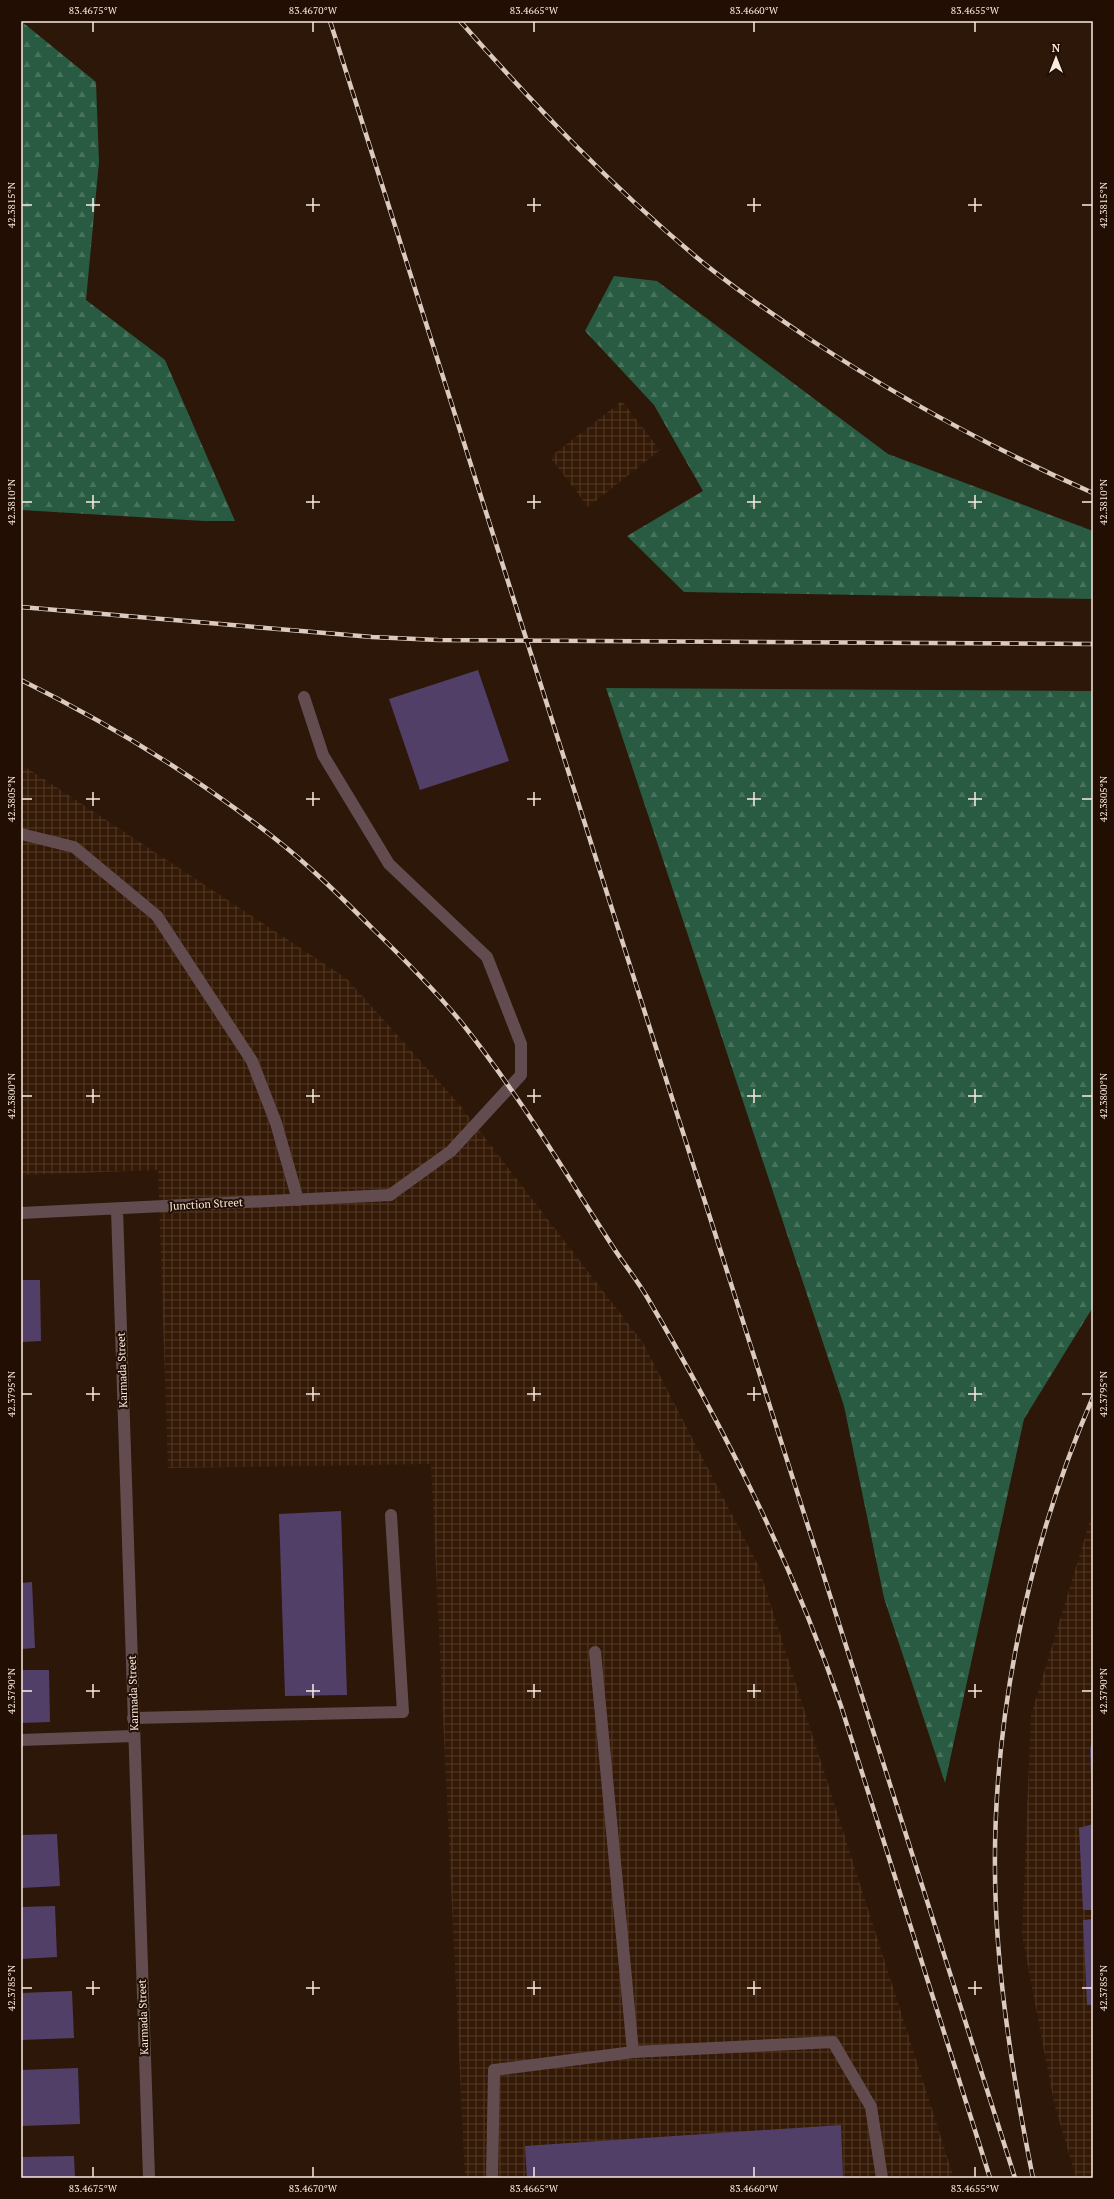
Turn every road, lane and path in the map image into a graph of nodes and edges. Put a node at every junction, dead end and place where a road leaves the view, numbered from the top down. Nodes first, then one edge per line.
1 (304, 697) dead end
2 (21, 834) edge
3 (298, 1200) junction
4 (117, 1209) junction
5 (21, 1212) edge
6 (391, 1515) dead end
7 (595, 1652) dead end
8 (134, 1718) junction
9 (134, 1736) junction
10 (21, 1740) edge
11 (633, 2052) junction
12 (149, 2178) edge
13 (492, 2178) edge
14 (882, 2178) edge

1 - 3 street, Junction Street
2 - 3 street
3 - 4 street, Junction Street
4 - 5 street, Junction Street
4 - 8 street, Karmada Street
6 - 8 street
7 - 11 street
8 - 9 street, Karmada Street
9 - 10 street
9 - 12 street, Karmada Street
11 - 13 street
11 - 14 street

